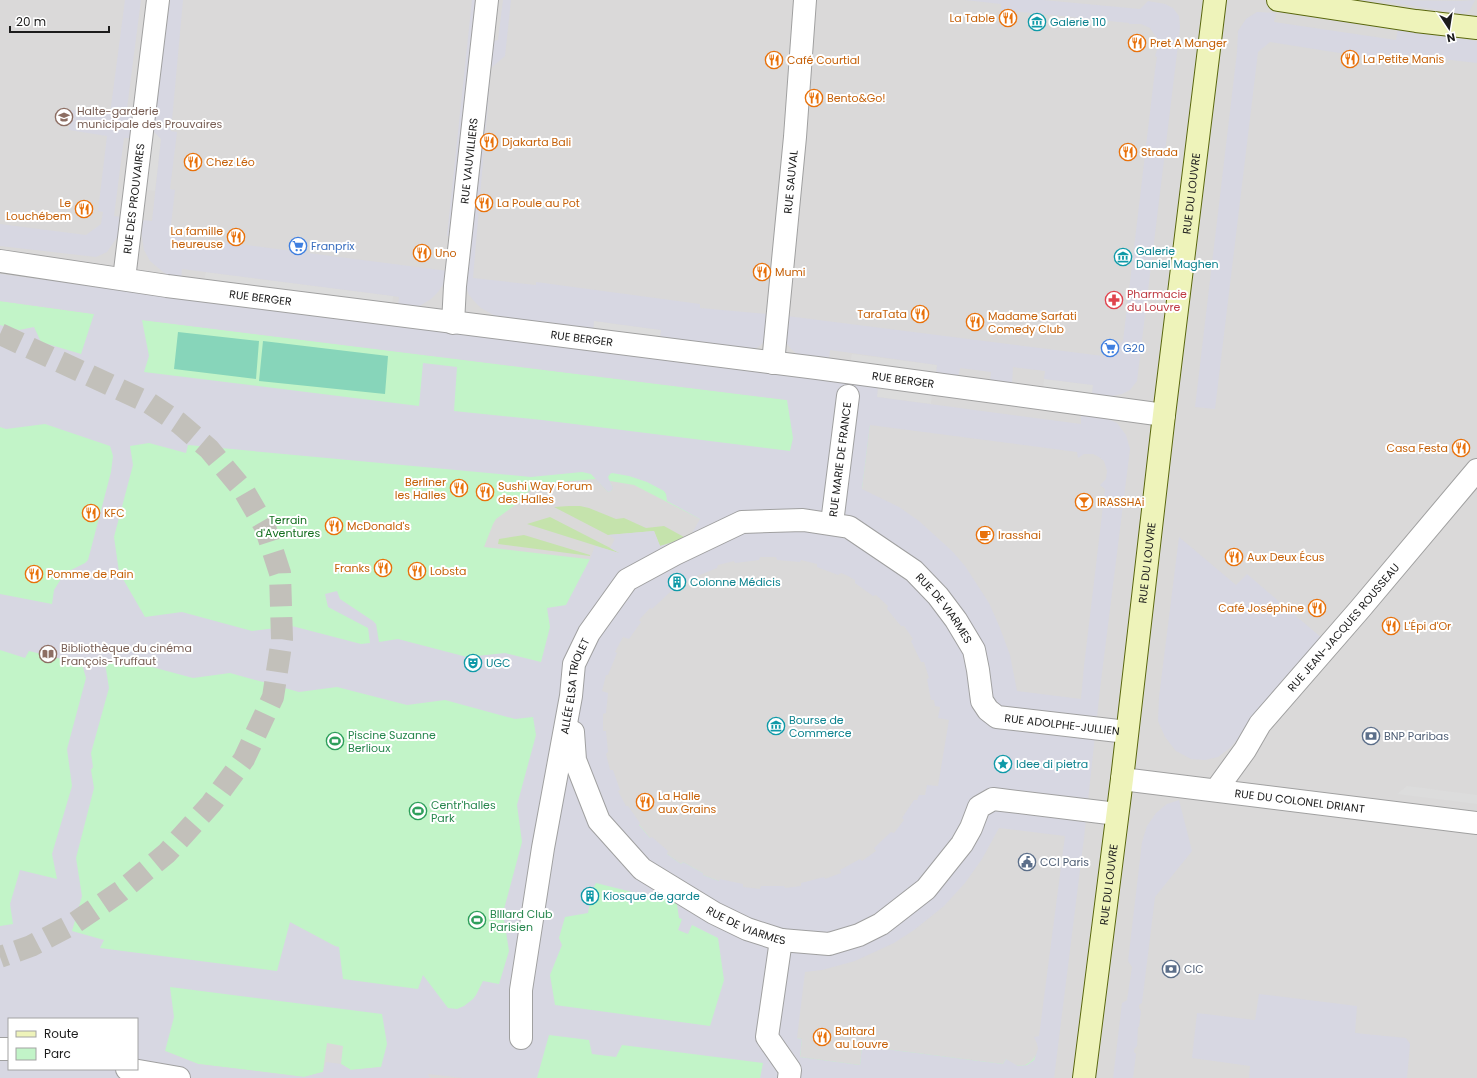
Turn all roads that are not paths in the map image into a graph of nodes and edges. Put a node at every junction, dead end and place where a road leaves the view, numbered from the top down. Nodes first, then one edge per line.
1 (158, 0) edge
2 (487, 0) edge
3 (805, 0) edge
4 (1215, 0) edge
5 (1278, 0) edge
6 (1477, 28) edge
7 (0, 261) edge
8 (124, 279) junction
9 (453, 323) junction
10 (774, 363) junction
11 (848, 396) dead end
12 (1164, 415) junction
13 (1477, 470) edge
14 (840, 525) junction
15 (571, 696) junction
16 (997, 717) joint
17 (1127, 732) junction
18 (1122, 779) junction
19 (1216, 790) junction
20 (1117, 814) junction
21 (1477, 823) edge
22 (780, 940) junction
23 (521, 1038) dead end
24 (134, 1070) edge
25 (179, 1078) edge
26 (789, 1078) edge
27 (1084, 1078) edge

1 - 8 street, RUE DES PROUVAIRES
2 - 9 street, RUE VAUVILLIERS
3 - 10 street, RUE SAUVAL
4 - 12 main road, RUE DU LOUVRE
5 - 6 main road
7 - 8 street, RUE BERGER
8 - 9 street, RUE BERGER
9 - 10 street, RUE BERGER
10 - 12 street, RUE BERGER
11 - 14 street, RUE MARIE DE FRANCE
12 - 17 main road, RUE DU LOUVRE
13 - 19 street, RUE JEAN-JACQUES ROUSSEAU
14 - 15 street, ALLÉE ELSA TRIOLET
14 - 16 street, RUE DE VIARMES
15 - 22 street, RUE DE VIARMES
15 - 23 street, ALLÉE ELSA TRIOLET
16 - 17 street, RUE ADOLPHE-JULLIEN
17 - 18 main road, RUE DU LOUVRE
18 - 19 street, RUE DU COLONEL DRIANT
18 - 20 main road, RUE DU LOUVRE
19 - 21 street, RUE DU COLONEL DRIANT
20 - 22 street, RUE DE VIARMES
20 - 27 main road, RUE DU LOUVRE
22 - 26 street
24 - 25 street

